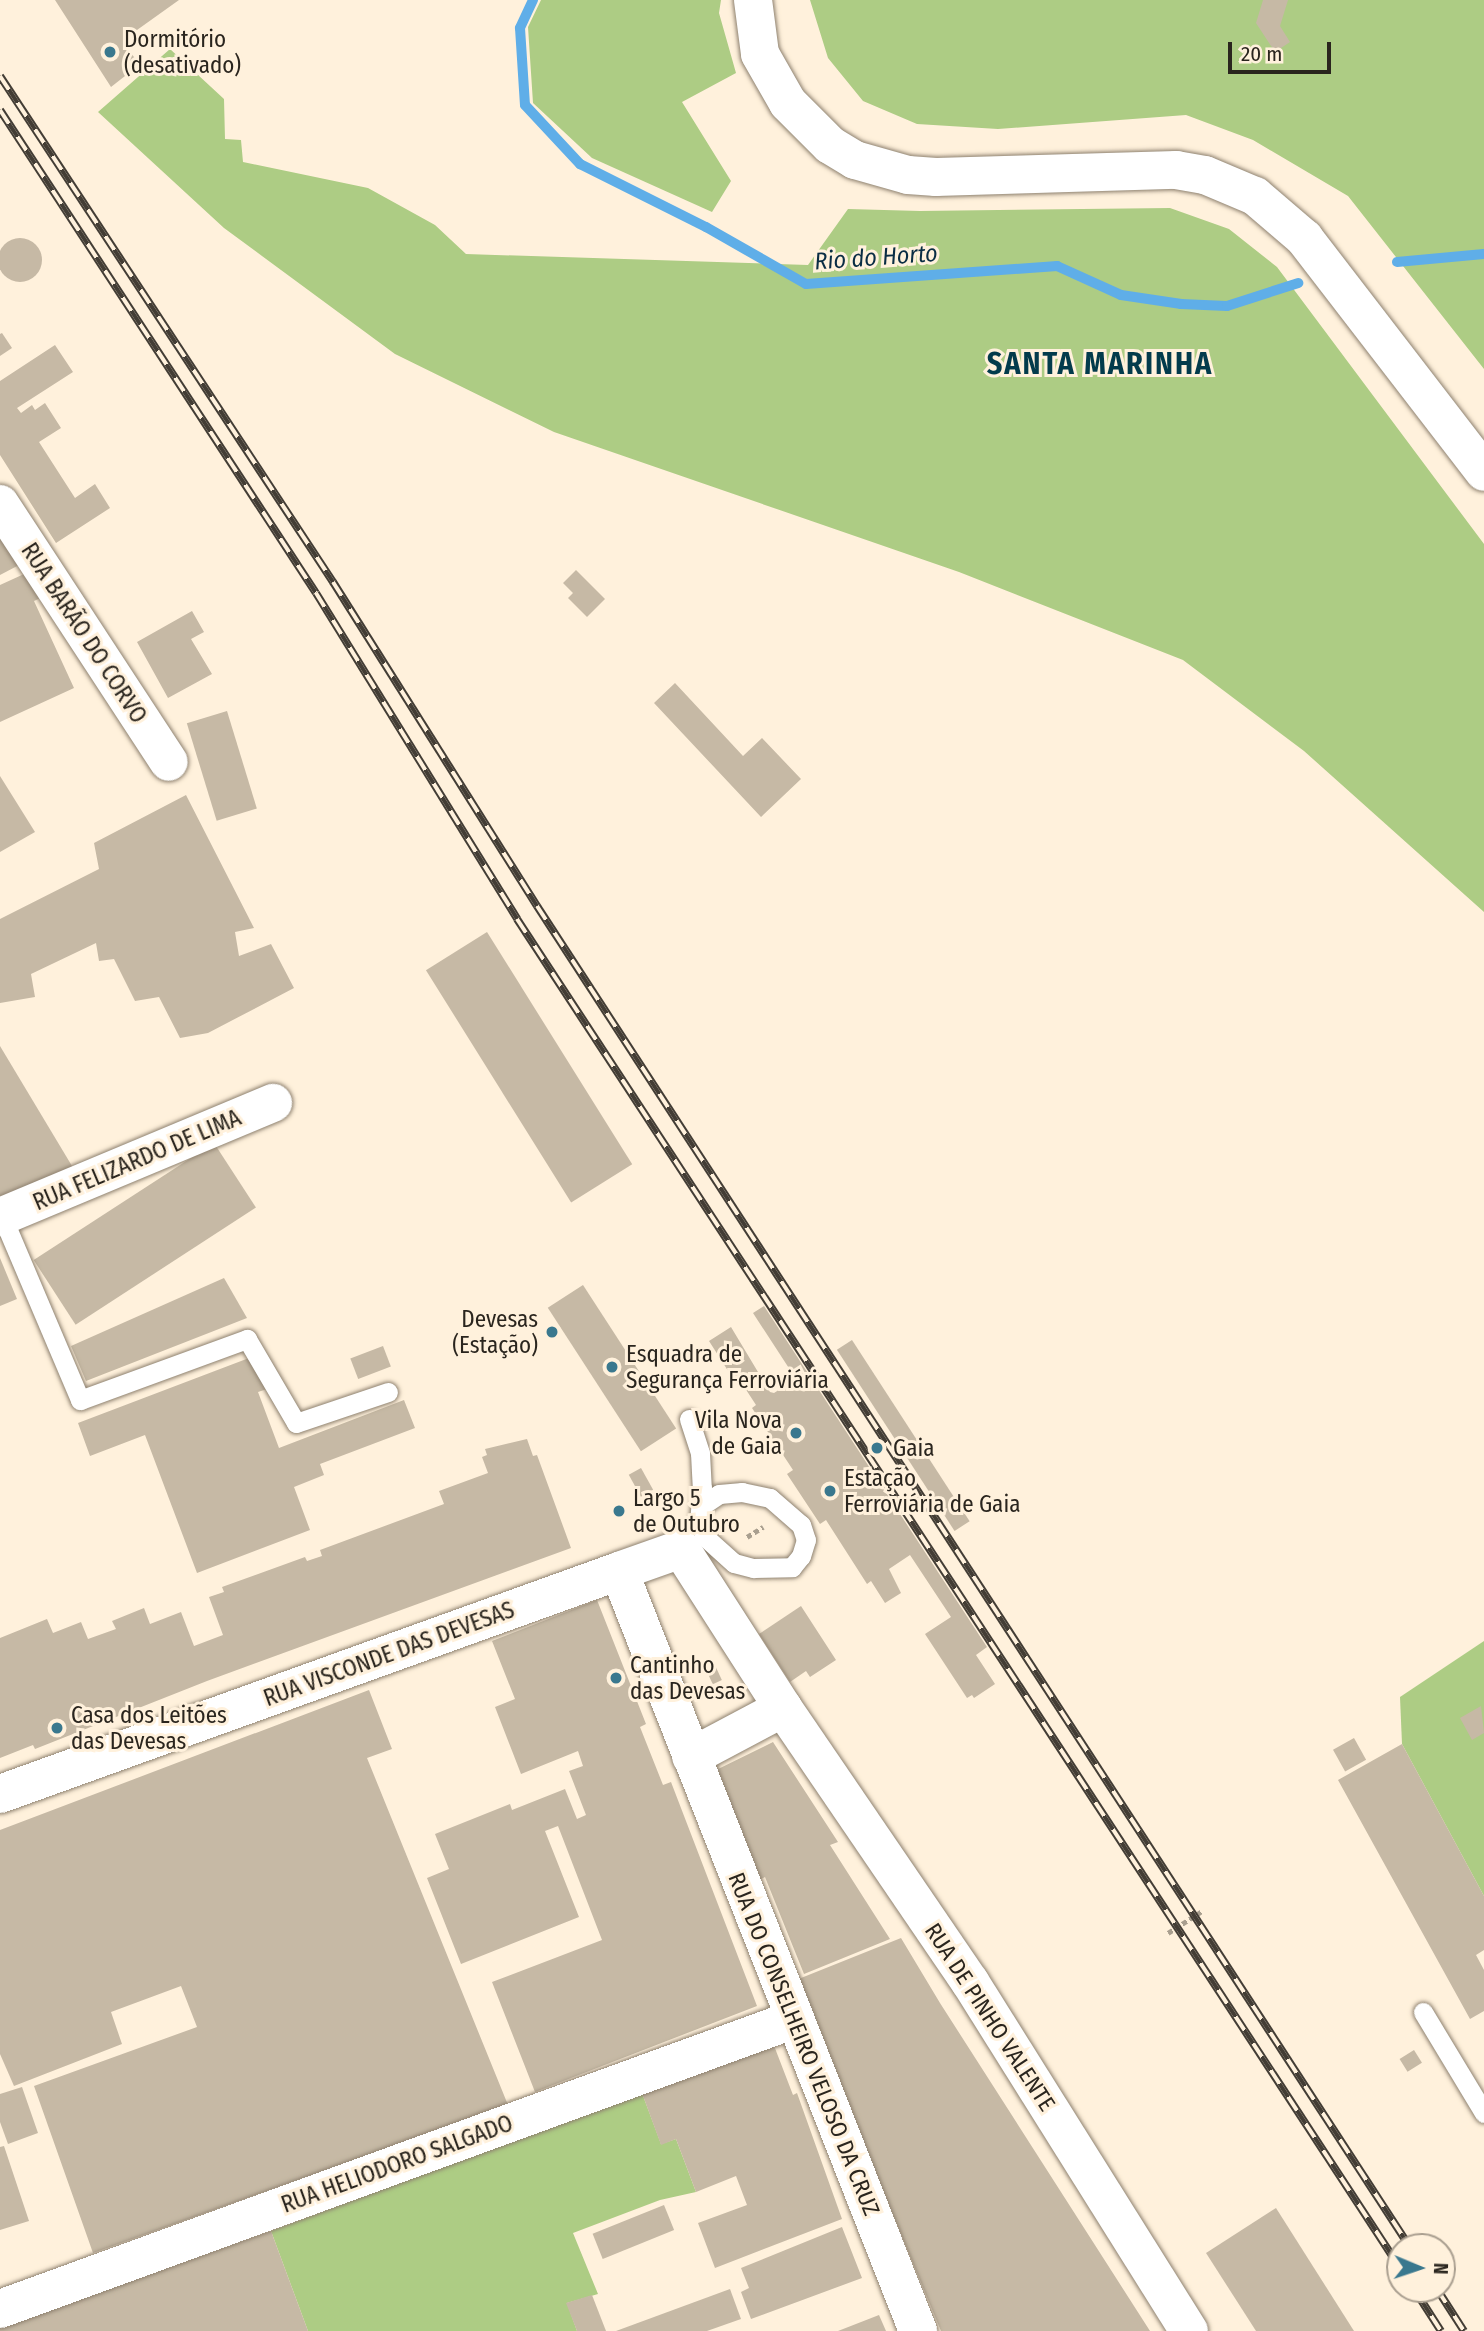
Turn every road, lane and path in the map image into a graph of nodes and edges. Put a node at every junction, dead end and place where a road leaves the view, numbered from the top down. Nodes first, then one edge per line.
1 (752, 0) edge
2 (1484, 472) edge
3 (0, 504) edge
4 (169, 762) dead end
5 (273, 1103) dead end
6 (1, 1217) edge
7 (388, 1392) dead end
8 (689, 1419) dead end
9 (701, 1506) junction
10 (768, 1523) dead end
11 (693, 1543) junction
12 (738, 1543) dead end
13 (619, 1571) junction
14 (783, 1708) junction
15 (691, 1757) junction
16 (0, 1794) edge
17 (1202, 1911) dead end
18 (1167, 1933) dead end
19 (1423, 2012) dead end
20 (795, 2019) junction
21 (1484, 2113) edge
22 (0, 2309) edge
23 (918, 2331) edge
24 (1189, 2331) edge

1 - 2 main road
3 - 4 main road, RUA BARÃO DO CORVO
5 - 6 main road, RUA FELIZARDO DE LIMA
6 - 7 lane
8 - 9 lane
9 - 11 lane
9 - 11 lane
10 - 12 path
11 - 13 main road
11 - 14 main road
13 - 15 main road
13 - 16 main road, RUA VISCONDE DAS DEVESAS
14 - 15 main road
14 - 24 main road, RUA DE PINHO VALENTE
15 - 20 main road, RUA DO CONSELHEIRO VELOSO DA CRUZ
17 - 18 path
19 - 21 lane
20 - 22 main road, RUA HELIODORO SALGADO
20 - 23 main road, RUA DO CONSELHEIRO VELOSO DA CRUZ

